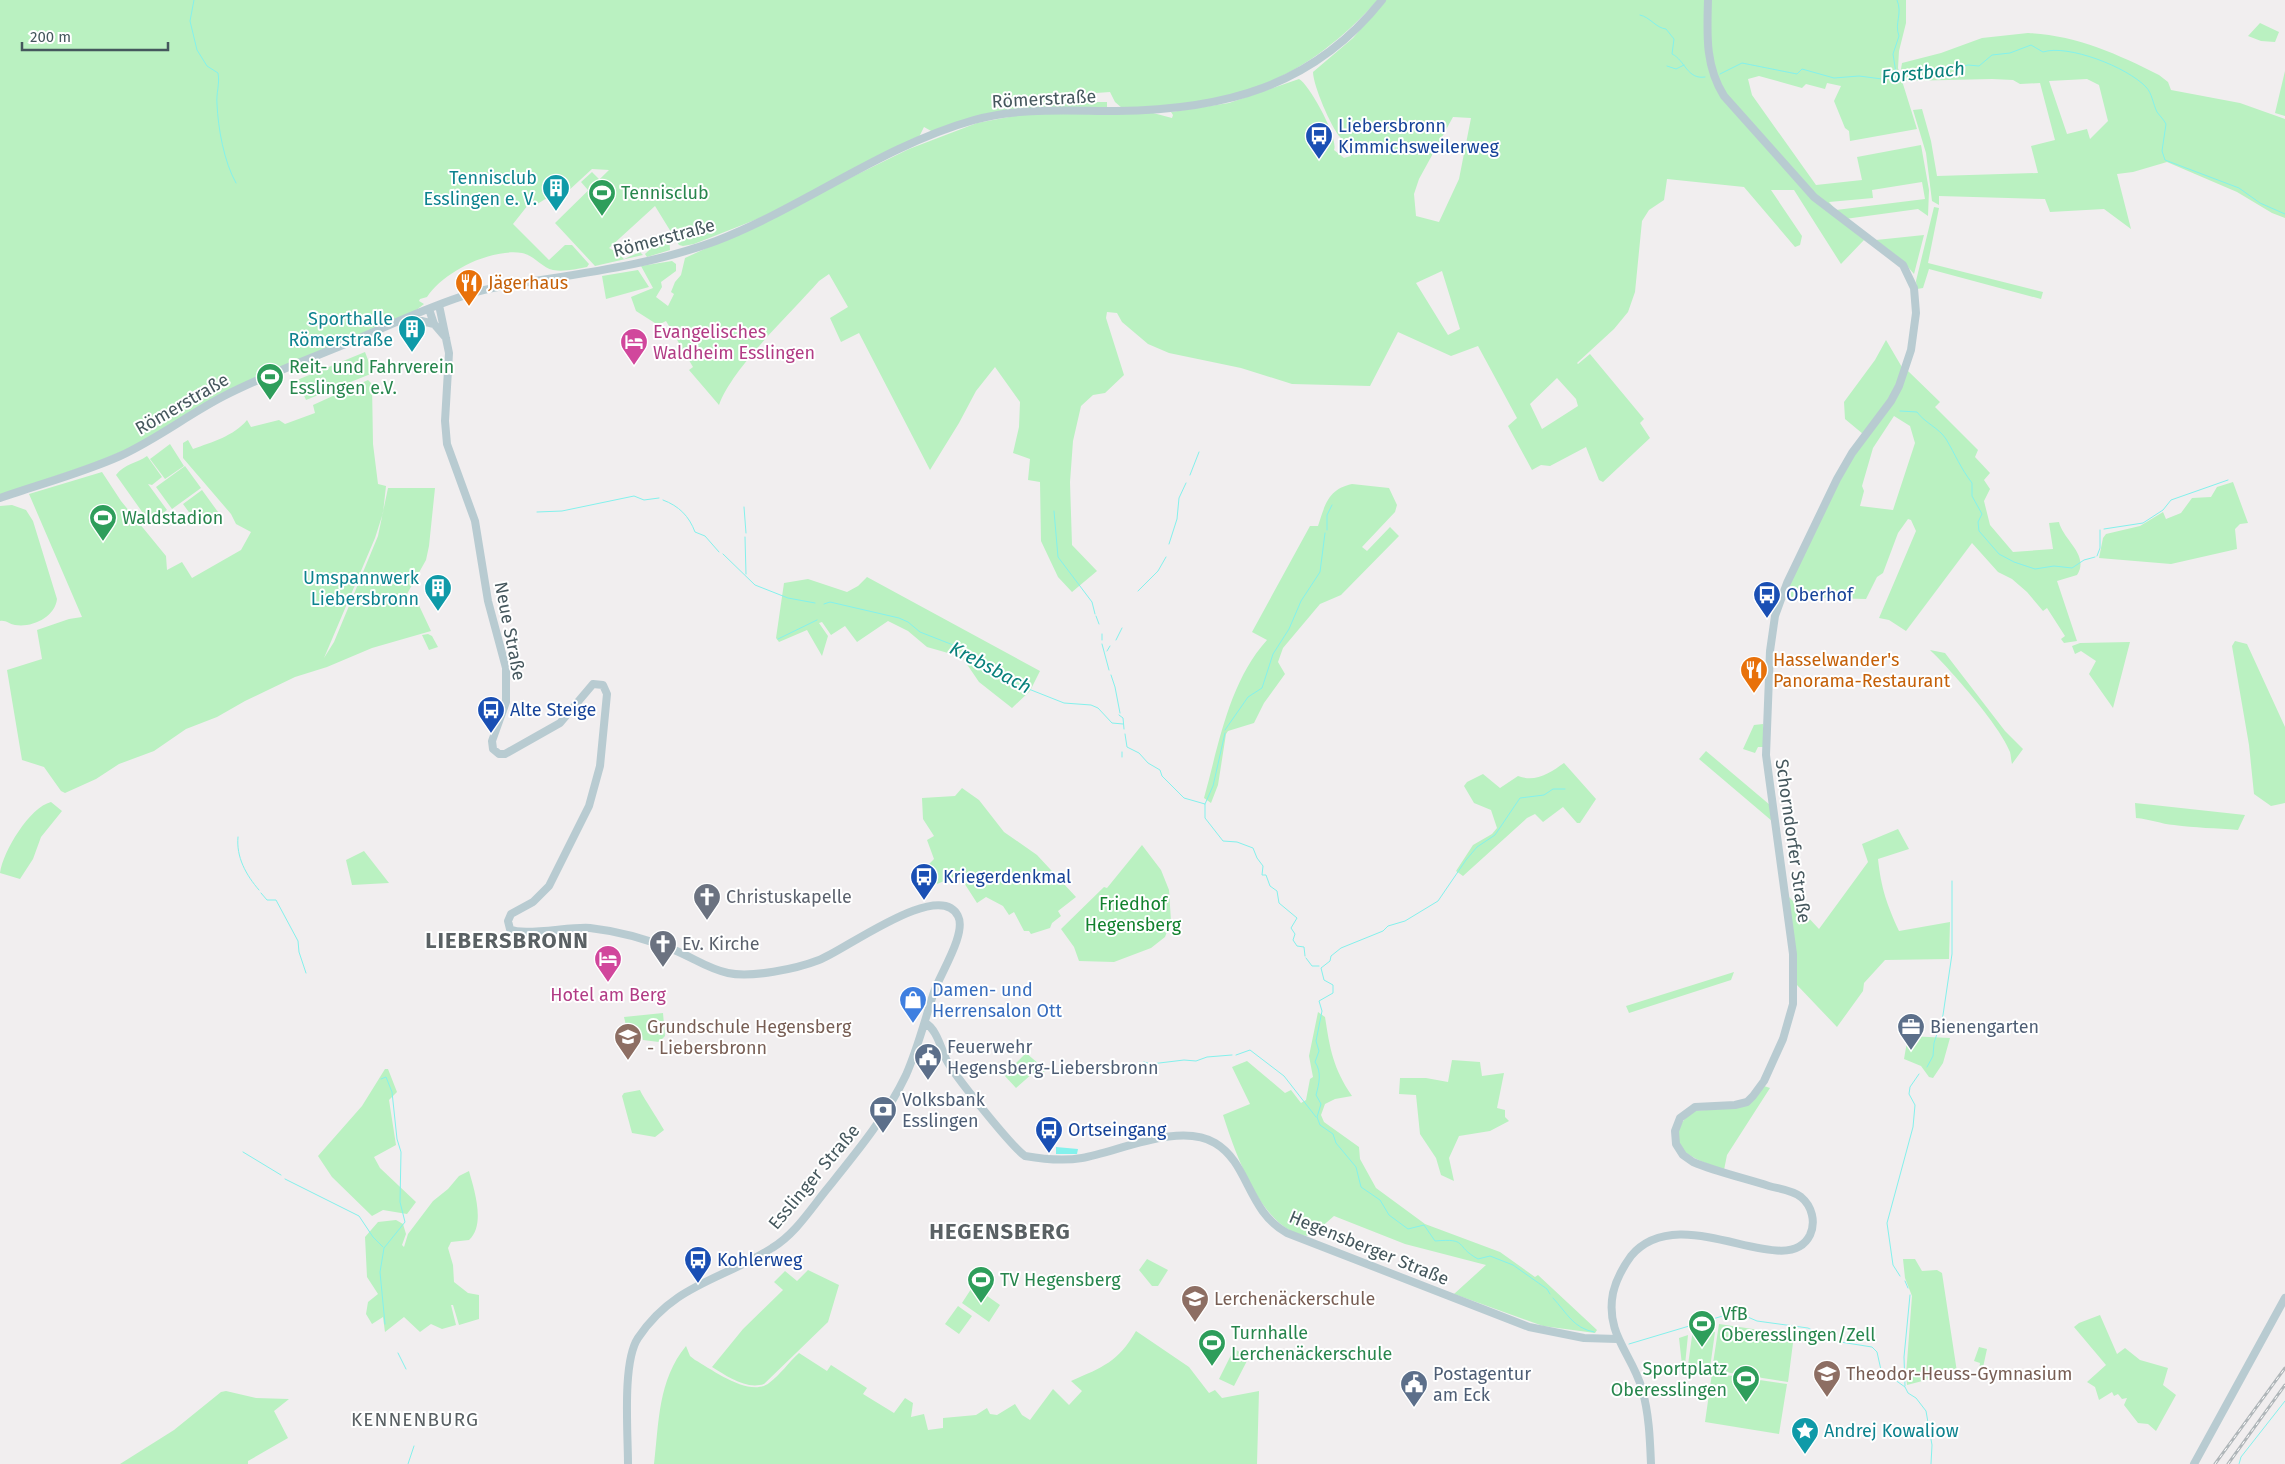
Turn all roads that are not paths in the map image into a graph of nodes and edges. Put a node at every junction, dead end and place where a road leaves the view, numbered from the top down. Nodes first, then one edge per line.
1 (1382, 0) edge
2 (1708, 0) edge
3 (439, 305) junction
4 (429, 309) junction
5 (407, 318) junction
6 (434, 324) junction
7 (446, 338) junction
8 (0, 498) edge
9 (664, 946) joint
10 (925, 1023) junction
11 (2285, 1298) edge
12 (1617, 1339) junction
13 (628, 1464) edge
14 (1651, 1464) edge
15 (2194, 1464) edge

1 - 3 street, Römerstraße
2 - 12 street, Schorndorfer Straße
3 - 4 street, Römerstraße
3 - 7 street, Neue Straße
4 - 5 street, Römerstraße
4 - 6 street
5 - 6 street
5 - 8 street, Römerstraße
6 - 7 street
7 - 9 street, Neue Straße
9 - 10 street, Esslinger Straße
10 - 12 street, Hegensberger Straße
10 - 13 street, Esslinger Straße
11 - 15 street
12 - 14 street, Schorndorfer Straße

